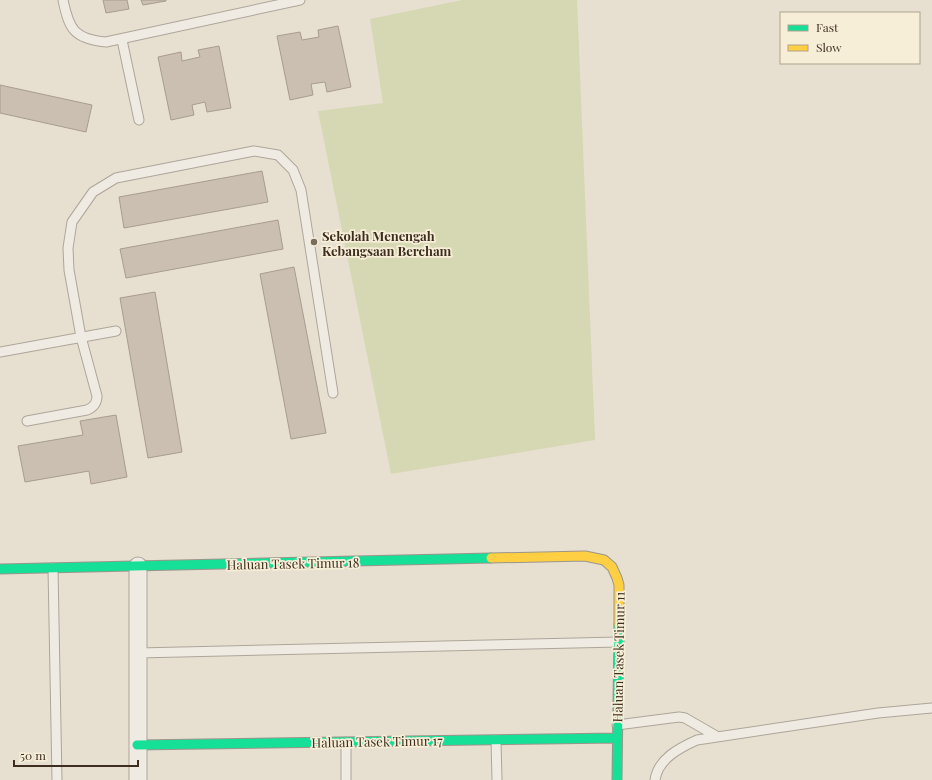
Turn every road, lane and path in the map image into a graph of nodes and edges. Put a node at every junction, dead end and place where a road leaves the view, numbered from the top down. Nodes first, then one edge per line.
1 (63, 0) edge
2 (300, 0) edge
3 (122, 40) junction
4 (139, 120) dead end
5 (116, 331) dead end
6 (81, 337) junction
7 (0, 352) edge
8 (333, 393) dead end
9 (27, 421) dead end
10 (585, 556) joint
11 (138, 566) junction
12 (53, 568) junction
13 (0, 569) edge
14 (619, 642) junction
15 (138, 653) junction
16 (932, 708) edge
17 (617, 725) junction
18 (718, 737) junction
19 (617, 738) junction
20 (496, 740) junction
21 (346, 742) junction
22 (137, 745) junction
23 (57, 780) edge
24 (138, 780) edge
25 (346, 780) edge
26 (498, 780) edge
27 (617, 780) edge
28 (655, 780) edge

1 - 3 lane
2 - 3 lane
3 - 4 lane
5 - 6 lane
6 - 7 lane
6 - 8 lane
6 - 9 lane
10 - 11 street, Haluan Tasek Timur 18
10 - 14 street, Haluan Tasek Timur 11
11 - 12 street, Haluan Tasek Timur 18
11 - 15 street
12 - 13 street, Haluan Tasek Timur 18
12 - 23 lane
14 - 15 lane
14 - 17 street, Haluan Tasek Timur 11
15 - 22 street
16 - 18 lane
17 - 18 lane
17 - 19 street, Haluan Tasek Timur 11
18 - 28 lane
19 - 20 street, Haluan Tasek Timur 17
19 - 27 street, Haluan Tasek Timur 11
20 - 21 street, Haluan Tasek Timur 17
20 - 26 lane
21 - 22 street, Haluan Tasek Timur 17
21 - 25 lane
22 - 24 street

